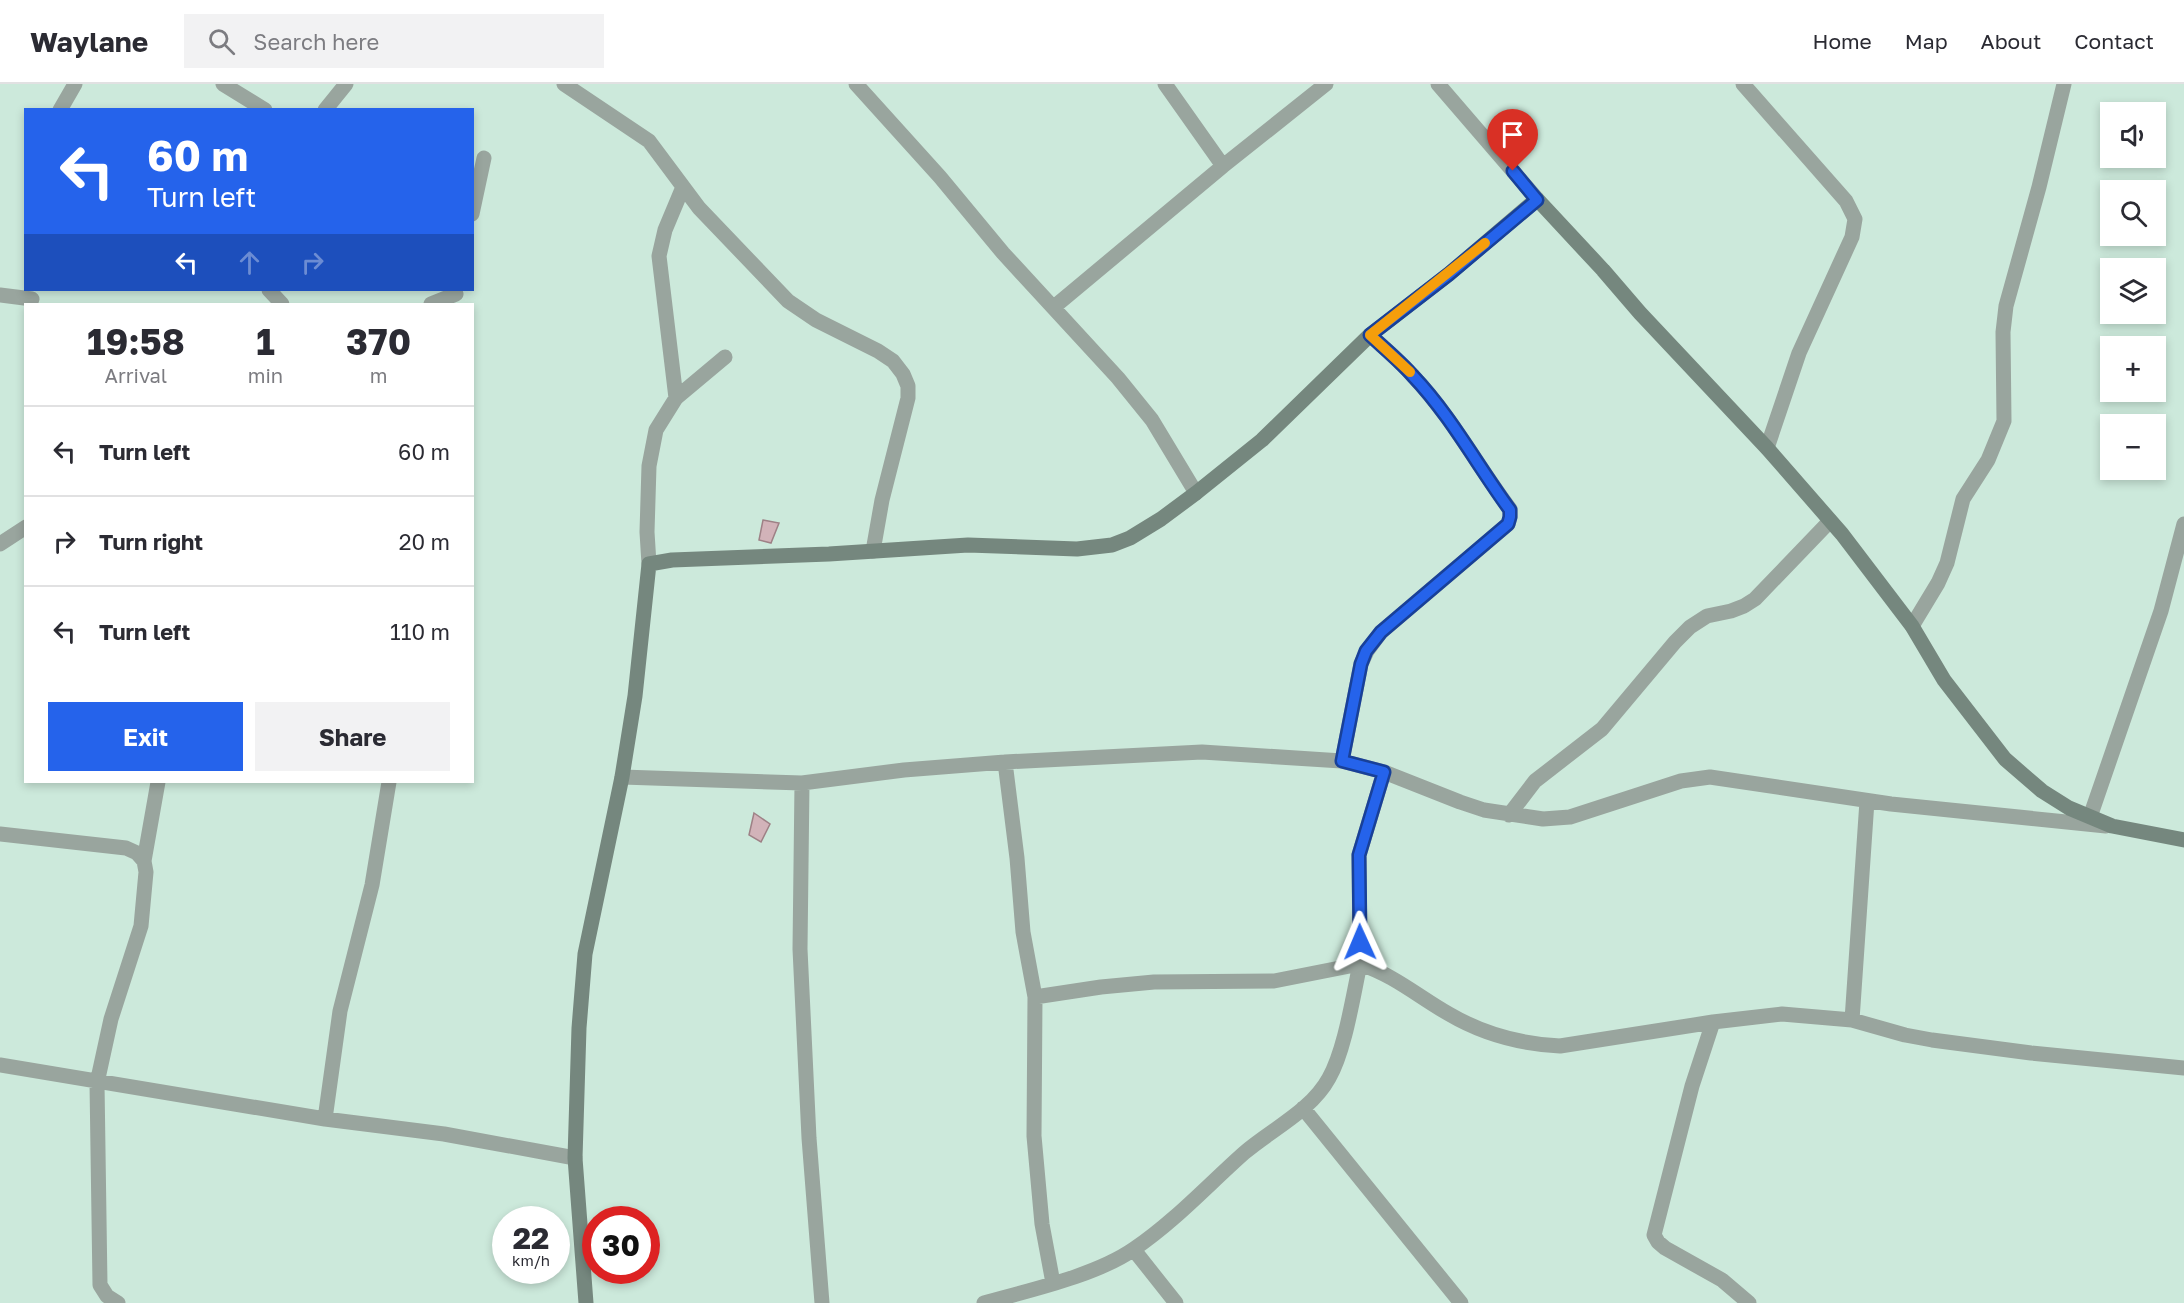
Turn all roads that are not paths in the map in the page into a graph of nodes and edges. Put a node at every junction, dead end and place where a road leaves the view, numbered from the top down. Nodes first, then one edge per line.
1 (75, 84) edge
2 (223, 84) edge
3 (346, 84) edge
4 (564, 84) edge
5 (856, 84) edge
6 (1165, 84) edge
7 (1326, 84) edge
8 (1438, 84) edge
9 (1743, 84) edge
10 (2064, 84) edge
11 (61, 108) edge
12 (262, 108) edge
13 (327, 108) edge
14 (484, 158) dead end
15 (1223, 166) junction
16 (683, 188) junction
17 (1537, 200) junction
18 (474, 205) edge
19 (270, 291) edge
20 (0, 295) edge
21 (456, 296) edge
22 (33, 298) edge
23 (281, 303) edge
24 (434, 303) edge
25 (1054, 307) junction
26 (1370, 335) junction
27 (725, 357) dead end
28 (676, 398) junction
29 (1767, 448) junction
30 (1196, 493) junction
31 (1830, 521) junction
32 (2184, 524) edge
33 (24, 529) edge
34 (0, 544) edge
35 (873, 551) junction
36 (649, 564) junction
37 (1912, 626) junction
38 (1342, 761) junction
39 (1005, 762) junction
40 (1384, 772) junction
41 (622, 777) junction
42 (158, 783) edge
43 (389, 783) edge
44 (802, 783) junction
45 (1867, 801) junction
46 (1509, 815) junction
47 (2090, 817) junction
48 (2112, 826) junction
49 (0, 834) edge
50 (2184, 840) edge
51 (144, 861) junction
52 (1360, 964) junction
53 (1035, 998) junction
54 (1852, 1020) junction
55 (1713, 1022) junction
56 (0, 1065) edge
57 (2184, 1068) edge
58 (97, 1083) junction
59 (1303, 1108) junction
60 (325, 1119) junction
61 (575, 1158) junction
62 (1134, 1250) junction
63 (1053, 1283) junction
64 (118, 1303) edge
65 (586, 1303) edge
66 (822, 1303) edge
67 (984, 1303) edge
68 (1176, 1303) edge
69 (1461, 1303) edge
70 (1749, 1303) edge

1 - 11 street
2 - 12 street
3 - 13 street
4 - 16 street
5 - 25 street
6 - 15 street
7 - 15 street
8 - 17 street
9 - 29 street
10 - 37 street
14 - 18 street
15 - 25 street
16 - 28 street
16 - 35 street
17 - 26 street
17 - 29 street
19 - 23 street
20 - 22 street
21 - 24 street
25 - 30 street
26 - 30 street
26 - 38 street
27 - 28 street
28 - 36 street
29 - 31 street
30 - 35 street
31 - 37 street
31 - 46 street
32 - 47 street
33 - 34 street
35 - 36 street
36 - 41 street
37 - 47 street
38 - 39 street
38 - 40 street
39 - 44 street
39 - 53 street
40 - 46 street
40 - 52 street
41 - 44 street
41 - 61 street
42 - 51 street
43 - 60 street
44 - 66 street
45 - 46 street
45 - 48 street
45 - 54 street
47 - 48 street
48 - 50 street
49 - 51 street
51 - 58 street
52 - 53 street
52 - 55 street
52 - 59 street
53 - 63 street
54 - 55 street
54 - 57 street
55 - 70 street
56 - 58 street
58 - 60 street
58 - 64 street
59 - 62 street
59 - 69 street
60 - 61 street
61 - 65 street
62 - 63 street
62 - 68 street
63 - 67 street

